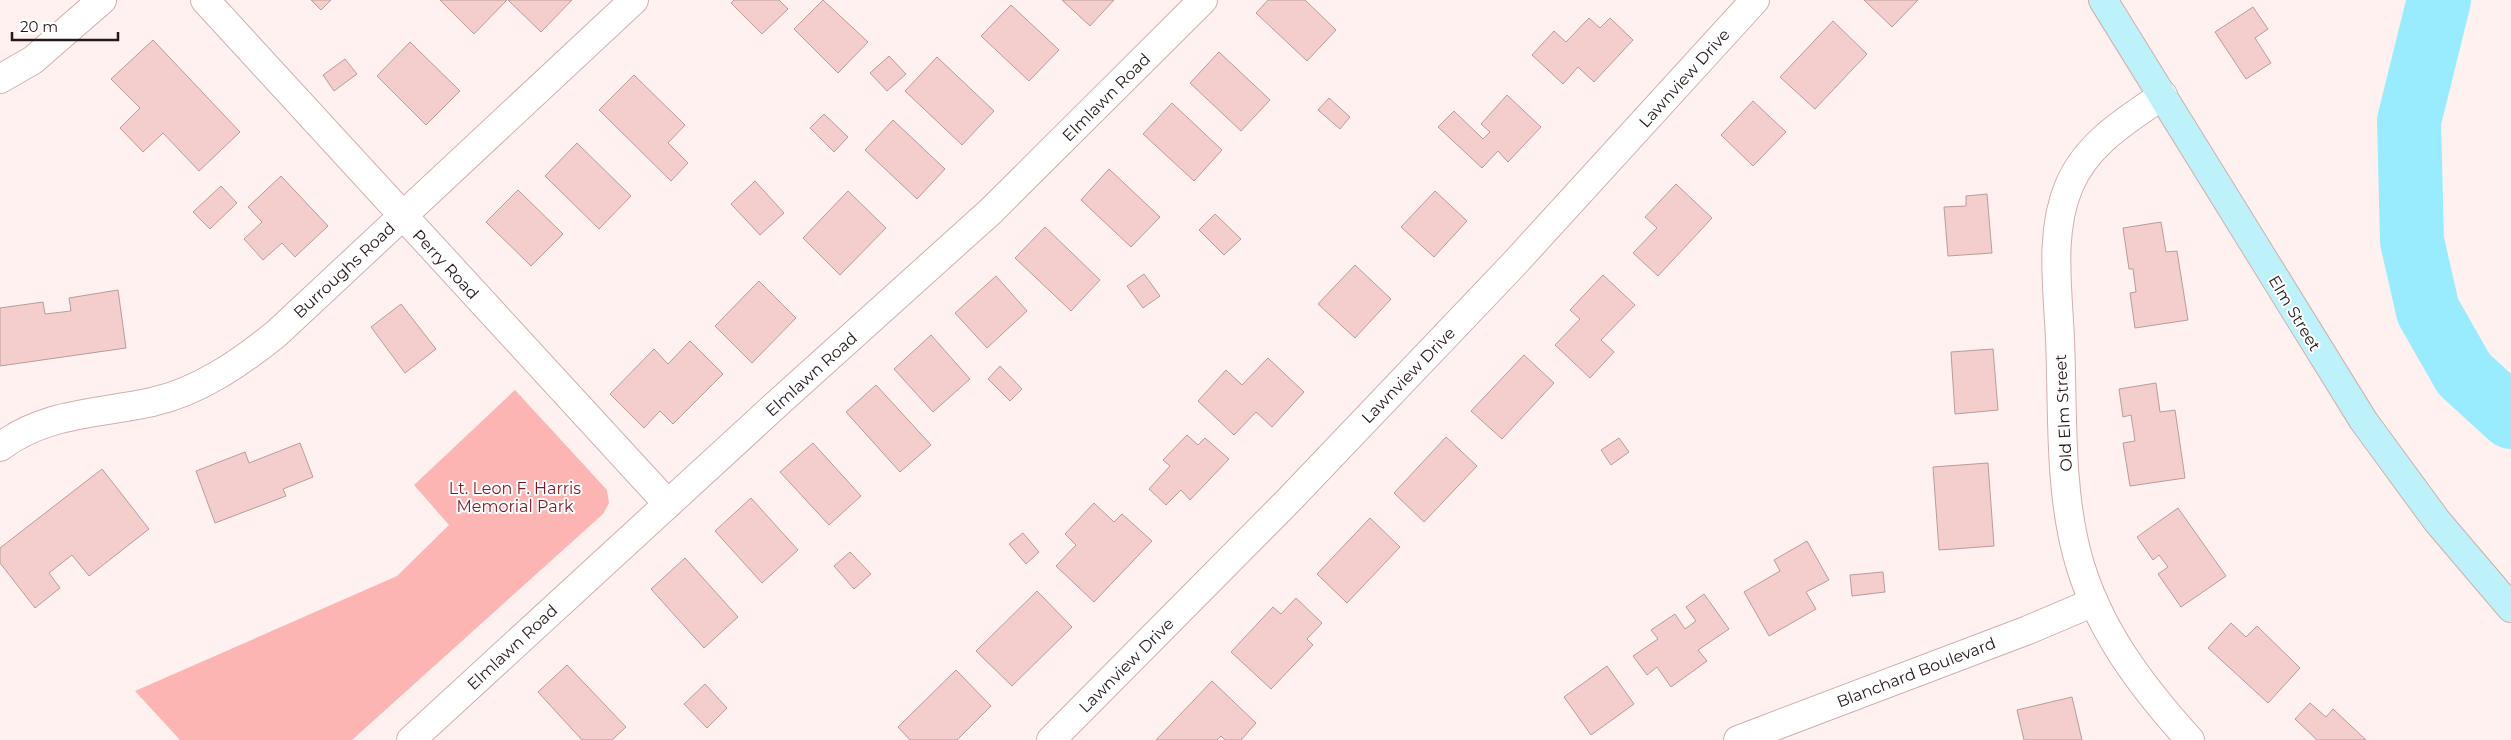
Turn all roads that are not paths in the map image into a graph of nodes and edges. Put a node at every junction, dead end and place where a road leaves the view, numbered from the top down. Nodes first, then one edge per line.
1 (102, 0) edge
2 (205, 0) edge
3 (634, 0) edge
4 (1203, 0) edge
5 (1755, 0) edge
6 (2103, 0) edge
7 (0, 78) edge
8 (2163, 95) junction
9 (402, 216) junction
10 (0, 447) edge
11 (668, 504) junction
12 (2094, 602) junction
13 (2511, 608) edge
14 (411, 740) edge
15 (1051, 740) edge
16 (1738, 740) edge
17 (2190, 740) edge

1 - 7 street
2 - 9 street, Perry Road
3 - 9 street, Burroughs Road
4 - 11 street, Elmlawn Road
5 - 15 street, Lawnview Drive
6 - 8 main road, Elm Street
8 - 12 street, Old Elm Street
8 - 13 main road, Elm Street
9 - 10 street, Burroughs Road
9 - 11 street, Perry Road
11 - 14 street, Elmlawn Road
12 - 16 street, Blanchard Boulevard
12 - 17 street, Old Elm Street

